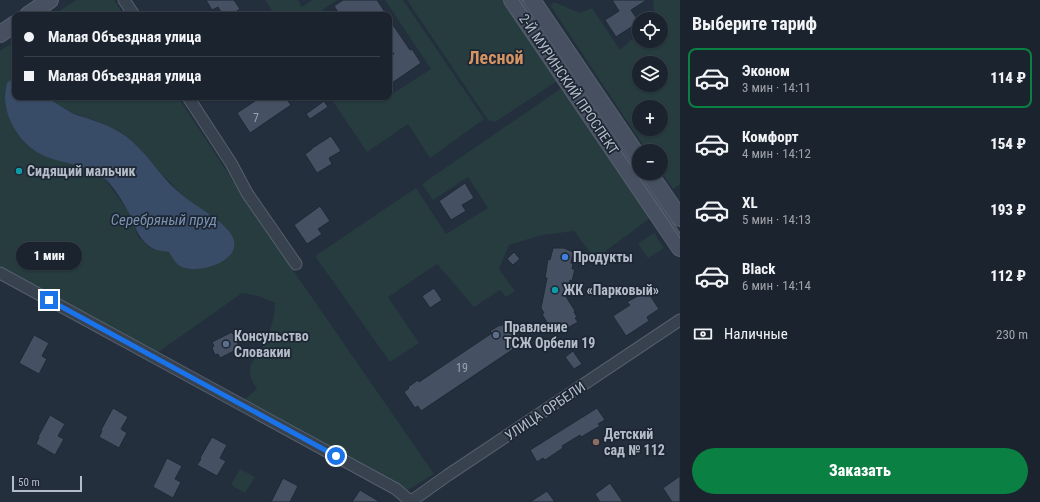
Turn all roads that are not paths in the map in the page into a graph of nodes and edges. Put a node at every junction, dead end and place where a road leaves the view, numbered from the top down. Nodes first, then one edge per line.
1 (50, 0) edge
2 (124, 0) edge
3 (512, 0) edge
4 (532, 0) edge
5 (32, 12) edge
6 (132, 12) edge
7 (12, 26) edge
8 (0, 34) edge
9 (190, 100) edge
10 (632, 148) edge
11 (654, 180) edge
12 (680, 218) edge
13 (680, 248) edge
14 (296, 264) dead end
15 (0, 273) edge
16 (680, 320) edge
17 (410, 502) edge

1 - 5 main road
2 - 6 street
3 - 13 main road, 2-Й МУРИНСКИЙ ПРОСПЕКТ
4 - 10 main road, 2-Й МУРИНСКИЙ ПРОСПЕКТ
7 - 8 main road
9 - 14 street
11 - 12 main road
15 - 17 street
16 - 17 street, УЛИЦА ОРБЕЛИ

